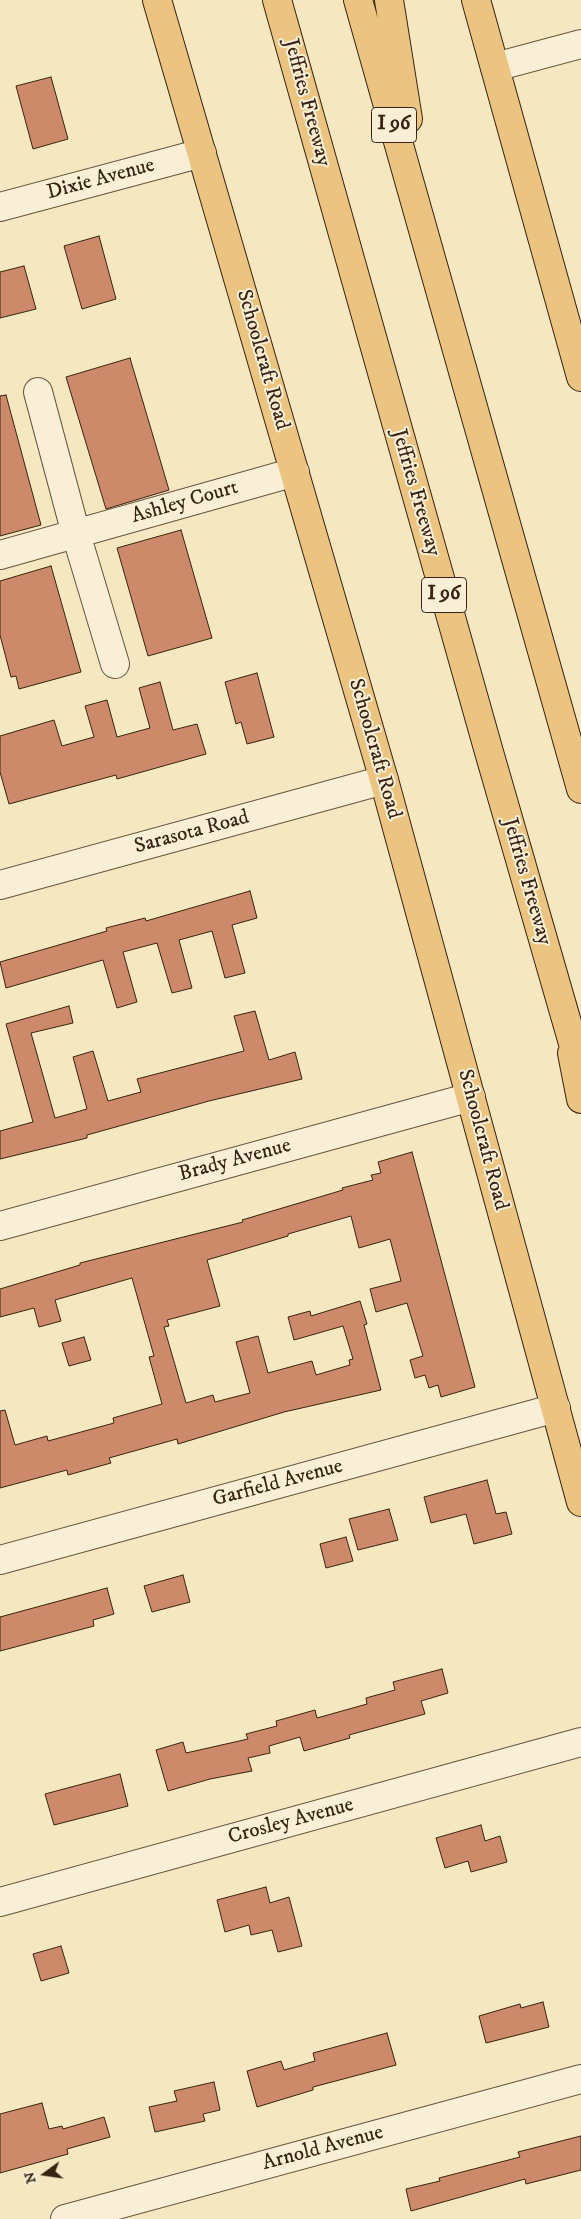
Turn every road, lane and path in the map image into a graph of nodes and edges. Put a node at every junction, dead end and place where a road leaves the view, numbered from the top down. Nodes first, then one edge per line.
1 (157, 0) edge
2 (259, 0) edge
3 (277, 0) edge
4 (358, 0) edge
5 (388, 0) edge
6 (476, 0) edge
7 (581, 44) edge
8 (495, 67) junction
9 (202, 153) junction
10 (324, 169) junction
11 (0, 207) edge
12 (429, 249) junction
13 (581, 377) edge
14 (38, 392) dead end
15 (295, 472) junction
16 (76, 534) junction
17 (0, 555) edge
18 (115, 664) dead end
19 (384, 780) junction
20 (581, 789) edge
21 (0, 885) edge
22 (566, 1020) junction
23 (581, 1071) edge
24 (470, 1097) junction
25 (581, 1099) edge
26 (0, 1226) edge
27 (556, 1408) junction
28 (581, 1502) edge
29 (0, 1560) edge
30 (581, 1742) edge
31 (0, 1902) edge
32 (581, 2079) edge
33 (65, 2219) edge

1 - 9 main road, Schoolcraft Road
2 - 10 main road
3 - 10 main road, Jeffries Freeway / I 96
4 - 12 main road, I 96
5 - 12 main road
6 - 8 main road
7 - 8 street
8 - 13 main road
9 - 11 street, Dixie Avenue
9 - 15 main road, Schoolcraft Road
10 - 22 main road, Jeffries Freeway / I 96
12 - 20 main road, I 96
14 - 16 street
15 - 16 street, Ashley Court
15 - 19 main road, Schoolcraft Road
16 - 17 street, Ashley Court
16 - 18 street
19 - 21 street, Sarasota Road
19 - 24 main road, Schoolcraft Road
22 - 23 main road, Jeffries Freeway / I 96
22 - 25 main road
24 - 26 street, Brady Avenue
24 - 27 main road, Schoolcraft Road
27 - 28 main road, Schoolcraft Road
27 - 29 street, Garfield Avenue
30 - 31 street, Crosley Avenue
32 - 33 street, Arnold Avenue

